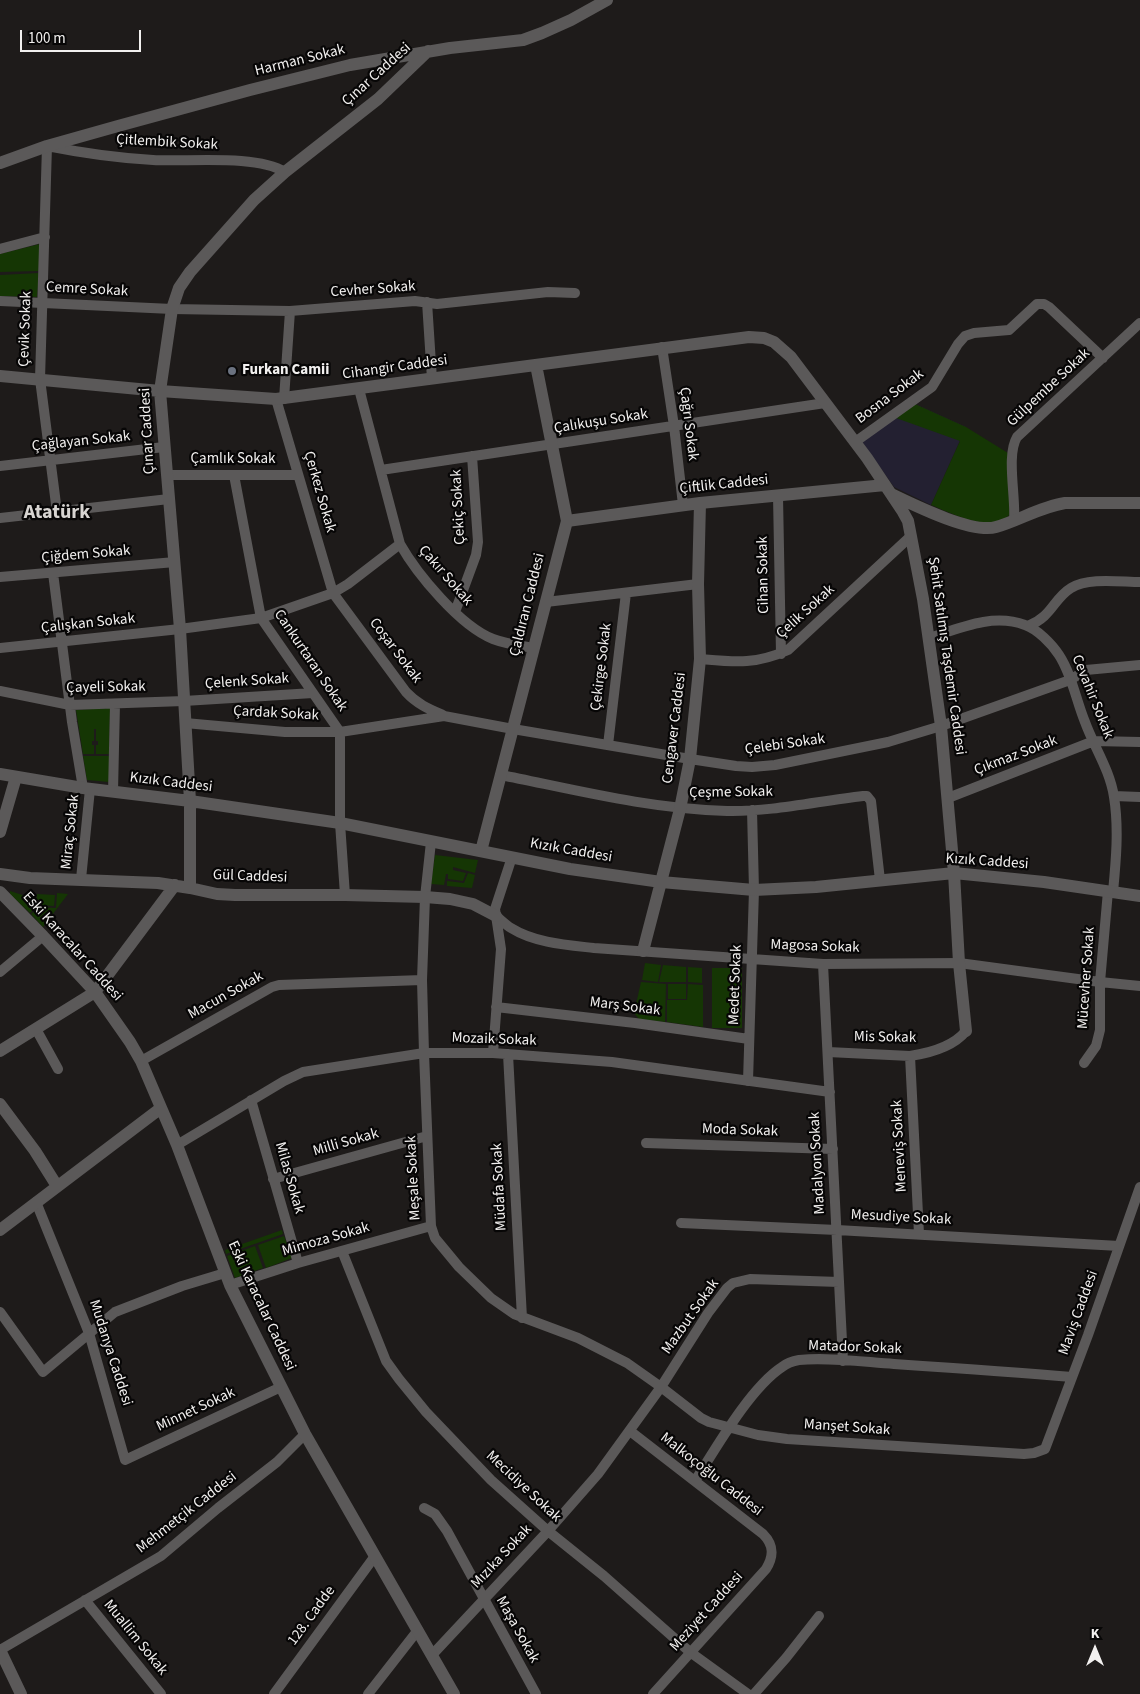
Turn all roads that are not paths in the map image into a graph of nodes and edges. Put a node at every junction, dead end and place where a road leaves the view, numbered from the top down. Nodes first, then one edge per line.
1 (607, 0) edge
2 (428, 51) junction
3 (47, 146) junction
4 (0, 163) edge
5 (285, 172) junction
6 (45, 237) junction
7 (0, 249) edge
8 (575, 293) dead end
9 (0, 301) edge
10 (427, 302) junction
11 (42, 303) junction
12 (172, 309) junction
13 (290, 311) junction
14 (1140, 324) edge
15 (764, 338) joint
16 (662, 347) junction
17 (1103, 358) junction
18 (536, 364) junction
19 (0, 376) edge
20 (432, 379) junction
21 (40, 380) junction
22 (359, 389) junction
23 (160, 391) junction
24 (280, 399) junction
25 (826, 403) junction
26 (674, 426) junction
27 (855, 442) junction
28 (552, 444) junction
29 (164, 448) junction
30 (472, 456) junction
31 (50, 460) junction
32 (0, 466) edge
33 (381, 470) junction
34 (167, 475) junction
35 (234, 475) junction
36 (298, 475) junction
37 (888, 489) junction
38 (778, 496) junction
39 (169, 499) junction
40 (700, 503) junction
41 (1140, 503) edge
42 (682, 506) junction
43 (57, 512) junction
44 (0, 518) edge
45 (1014, 520) junction
46 (567, 521) junction
47 (912, 536) junction
48 (400, 544) junction
49 (175, 562) junction
50 (53, 573) junction
51 (0, 577) edge
52 (1140, 582) edge
53 (698, 584) junction
54 (626, 592) junction
55 (333, 593) junction
56 (546, 602) junction
57 (455, 612) junction
58 (261, 618) junction
59 (1028, 626) junction
60 (180, 629) junction
61 (929, 638) junction
62 (61, 641) junction
63 (0, 648) edge
64 (534, 648) junction
65 (781, 654) junction
66 (700, 659) junction
67 (1140, 665) edge
68 (1070, 680) junction
69 (0, 690) edge
70 (313, 693) junction
71 (184, 701) junction
72 (115, 704) junction
73 (70, 705) junction
74 (444, 716) junction
75 (185, 723) junction
76 (941, 726) junction
77 (513, 729) junction
78 (340, 732) junction
79 (1094, 741) junction
80 (1140, 742) edge
81 (608, 745) junction
82 (690, 759) junction
83 (0, 774) edge
84 (501, 775) junction
85 (16, 777) junction
86 (87, 788) junction
87 (112, 792) junction
88 (1114, 796) junction
89 (1140, 796) edge
90 (948, 798) junction
91 (190, 801) junction
92 (680, 808) junction
93 (752, 810) junction
94 (340, 824) junction
95 (0, 832) edge
96 (432, 842) junction
97 (482, 851) junction
98 (512, 857) junction
99 (954, 873) junction
100 (0, 874) edge
101 (81, 879) junction
102 (880, 880) junction
103 (661, 882) junction
104 (175, 885) junction
105 (190, 888) junction
106 (754, 890) junction
107 (0, 892) edge
108 (1111, 892) junction
109 (345, 895) junction
110 (425, 896) junction
111 (1140, 896) edge
112 (496, 916) junction
113 (43, 936) junction
114 (642, 951) junction
115 (751, 960) junction
116 (959, 963) junction
117 (823, 964) junction
118 (0, 972) edge
119 (422, 980) junction
120 (1100, 982) junction
121 (1140, 986) edge
122 (95, 992) junction
123 (496, 1008) junction
124 (36, 1029) junction
125 (966, 1031) joint
126 (749, 1039) junction
127 (0, 1051) edge
128 (828, 1052) junction
129 (424, 1053) junction
130 (492, 1053) junction
131 (508, 1054) junction
132 (910, 1056) junction
133 (141, 1060) junction
134 (1084, 1063) dead end
135 (58, 1069) dead end
136 (748, 1080) junction
137 (830, 1092) junction
138 (251, 1100) junction
139 (0, 1104) edge
140 (161, 1108) junction
141 (427, 1136) junction
142 (646, 1143) dead end
143 (176, 1145) junction
144 (833, 1149) junction
145 (274, 1179) junction
146 (57, 1186) junction
147 (1140, 1187) edge
148 (36, 1202) junction
149 (681, 1223) dead end
150 (432, 1226) junction
151 (0, 1230) edge
152 (837, 1230) junction
153 (919, 1234) junction
154 (1119, 1246) junction
155 (342, 1251) junction
156 (298, 1263) junction
157 (224, 1273) junction
158 (839, 1282) junction
159 (230, 1285) junction
160 (0, 1312) edge
161 (522, 1318) junction
162 (89, 1333) junction
163 (843, 1361) junction
164 (1072, 1377) junction
165 (281, 1387) junction
166 (661, 1387) junction
167 (730, 1427) junction
168 (630, 1431) junction
169 (305, 1434) junction
170 (1044, 1449) joint
171 (125, 1460) joint
172 (695, 1481) junction
173 (424, 1508) dead end
174 (548, 1531) junction
175 (771, 1545) joint
176 (375, 1556) junction
177 (85, 1600) junction
178 (483, 1600) junction
179 (819, 1616) dead end
180 (418, 1630) junction
181 (0, 1650) edge
182 (690, 1652) junction
183 (432, 1655) junction
184 (21, 1694) edge
185 (161, 1694) edge
186 (274, 1694) edge
187 (368, 1694) edge
188 (454, 1694) edge
189 (536, 1694) edge
190 (653, 1694) edge
191 (748, 1694) edge
192 (754, 1694) edge

1 - 2 street, Harman Sokak
2 - 3 street, Harman Sokak
2 - 5 street, Çınar Caddesi
3 - 4 street, Harman Sokak
3 - 5 street, Çitlembik Sokak
3 - 6 street, Çevik Sokak
5 - 12 street, Çınar Caddesi
6 - 7 street
6 - 11 street, Çevik Sokak
8 - 10 street, Cevher Sokak
9 - 11 street, Cemre Sokak
10 - 13 street, Cevher Sokak
10 - 20 street
11 - 12 street, Cemre Sokak
11 - 21 street, Çevik Sokak
12 - 13 street, Cevher Sokak
12 - 23 street, Çınar Caddesi
13 - 24 street
14 - 17 street, Gülpembe Sokak
15 - 16 street, Cihangir Caddesi
15 - 25 street, Şehit Satılmış Taşdemir Caddesi
16 - 18 street, Cihangir Caddesi
16 - 26 street, Çağrı Sokak
17 - 27 street, Bosna Sokak
17 - 45 street, Gülpembe Sokak
18 - 20 street, Cihangir Caddesi
18 - 28 street, Çaldıran Caddesi
19 - 21 street, Cihangir Caddesi
20 - 22 street, Cihangir Caddesi
21 - 23 street, Cihangir Caddesi
21 - 31 street, Çevik Sokak
22 - 24 street, Cihangir Caddesi
22 - 33 street, Çakır Sokak
23 - 24 street, Cihangir Caddesi
23 - 29 street, Çınar Caddesi
24 - 36 street, Çerkez Sokak
25 - 26 street, Çalıkuşu Sokak
25 - 27 street, Şehit Satılmış Taşdemir Caddesi
26 - 28 street, Çalıkuşu Sokak
26 - 42 street, Çağrı Sokak
27 - 37 street, Şehit Satılmış Taşdemir Caddesi
28 - 30 street, Çalıkuşu Sokak
28 - 46 street, Çaldıran Caddesi
29 - 31 street, Çağlayan Sokak
29 - 34 street, Çınar Caddesi
30 - 33 street, Çalıkuşu Sokak
30 - 57 street, Çekiç Sokak
31 - 32 street, Çağlayan Sokak
31 - 43 street, Çevik Sokak
33 - 48 street, Çakır Sokak
34 - 35 street, Çamlık Sokak
34 - 39 street, Çınar Caddesi
35 - 36 street, Çamlık Sokak
35 - 58 street, Cankurtaran Sokak
36 - 55 street, Çerkez Sokak
37 - 38 street, Çiftlik Caddesi
37 - 45 street
37 - 47 street, Şehit Satılmış Taşdemir Caddesi
38 - 40 street, Çiftlik Caddesi
38 - 65 street, Cihan Sokak
39 - 43 street
39 - 49 street, Çınar Caddesi
40 - 42 street, Çiftlik Caddesi
40 - 53 street, Cengaver Caddesi
41 - 45 street
42 - 46 street, Çiftlik Caddesi
43 - 44 street
46 - 56 street, Çaldıran Caddesi
47 - 61 street, Şehit Satılmış Taşdemir Caddesi
47 - 65 street, Çelik Sokak
48 - 55 street, Çalışkan Sokak
48 - 57 street, Çakır Sokak
49 - 50 street, Çiğdem Sokak
49 - 60 street, Çınar Caddesi
50 - 51 street, Çiğdem Sokak
50 - 62 street, Miraç Sokak
52 - 59 street
53 - 54 street
53 - 66 street, Cengaver Caddesi
54 - 56 street
54 - 81 street, Çekirge Sokak
55 - 58 street, Çalışkan Sokak
55 - 74 street, Coşar Sokak
56 - 64 street, Çaldıran Caddesi
57 - 64 street, Çakır Sokak
58 - 60 street, Çalışkan Sokak
58 - 70 street, Cankurtaran Sokak
59 - 61 street, Cevahir Sokak
59 - 68 street, Cevahir Sokak
60 - 62 street, Çalışkan Sokak
60 - 71 street, Çınar Caddesi
61 - 76 street, Şehit Satılmış Taşdemir Caddesi
62 - 63 street, Çalışkan Sokak
62 - 73 street, Miraç Sokak
64 - 77 street, Çaldıran Caddesi
65 - 66 street, Çelik Sokak
66 - 82 street, Cengaver Caddesi
67 - 68 street, Çelebi Sokak
68 - 76 street, Çelebi Sokak
68 - 79 street, Cevahir Sokak
69 - 73 street, Çayeli Sokak
70 - 71 street, Çelenk Sokak
70 - 78 street, Cankurtaran Sokak
71 - 72 street, Çayeli Sokak
71 - 75 street, Çınar Caddesi
72 - 73 street, Çayeli Sokak
72 - 87 street
73 - 86 street, Miraç Sokak
74 - 77 street, Çardak Sokak
74 - 78 street, Çardak Sokak
75 - 78 street, Çardak Sokak
75 - 91 street, Çınar Caddesi
76 - 82 street, Çelebi Sokak
76 - 90 street, Şehit Satılmış Taşdemir Caddesi
77 - 81 street, Çelebi Sokak
77 - 84 street, Çaldıran Caddesi
78 - 94 street, Cankurtaran Sokak
79 - 80 street
79 - 88 street, Cevahir Sokak
79 - 90 street, Çıkmaz Sokak
81 - 82 street, Çelebi Sokak
82 - 92 street, Cengaver Caddesi
83 - 85 street, Kızık Caddesi
84 - 92 street, Çeşme Sokak
84 - 97 street, Çaldıran Caddesi
85 - 86 street, Kızık Caddesi
85 - 95 street
86 - 87 street, Kızık Caddesi
86 - 101 street, Miraç Sokak
87 - 91 street, Kızık Caddesi
88 - 89 street
88 - 108 street, Cevahir Sokak
90 - 99 street, Şehit Satılmış Taşdemir Caddesi
91 - 94 street, Kızık Caddesi
91 - 105 street, Çınar Caddesi
92 - 93 street, Çeşme Sokak
92 - 103 street, Cengaver Caddesi
93 - 102 street, Çeşme Sokak
93 - 106 street, Medet Sokak
94 - 96 street, Kızık Caddesi
94 - 109 street, Cankurtaran Sokak
96 - 97 street, Kızık Caddesi
96 - 110 street, Meşale Sokak
97 - 98 street, Kızık Caddesi
98 - 103 street, Kızık Caddesi
98 - 112 street
99 - 102 street, Kızık Caddesi
99 - 108 street, Kızık Caddesi
99 - 116 street, Şehit Satılmış Taşdemir Caddesi
100 - 101 street, Gül Caddesi
101 - 104 street, Gül Caddesi
102 - 106 street, Kızık Caddesi
103 - 106 street, Kızık Caddesi
103 - 114 street, Cengaver Caddesi
104 - 105 street, Gül Caddesi
104 - 122 street
105 - 109 street, Gül Caddesi
106 - 115 street, Medet Sokak
107 - 113 street, Eski Karacalar Caddesi
108 - 111 street, Kızık Caddesi
108 - 120 street, Mücevher Sokak
109 - 110 street, Gül Caddesi
110 - 112 street, Gül Caddesi
110 - 119 street, Meşale Sokak
112 - 114 street, Magosa Sokak
112 - 123 street
113 - 118 street
113 - 122 street, Eski Karacalar Caddesi
114 - 115 street, Magosa Sokak
115 - 117 street, Magosa Sokak
115 - 126 street, Medet Sokak
116 - 117 street, Magosa Sokak
116 - 120 street, Magosa Sokak
116 - 125 street, Şehit Satılmış Taşdemir Caddesi
117 - 128 street, Madalyon Sokak
119 - 129 street, Meşale Sokak
119 - 133 street, Macun Sokak
120 - 121 street, Magosa Sokak
120 - 134 street, Mücevher Sokak
122 - 124 street
122 - 133 street, Eski Karacalar Caddesi
123 - 126 street, Marş Sokak
123 - 130 street
124 - 127 street
124 - 135 street
125 - 132 street, Mis Sokak
126 - 136 street, Medet Sokak
128 - 132 street, Mis Sokak
128 - 137 street, Madalyon Sokak
129 - 130 street, Mozaik Sokak
129 - 138 street, Mozaik Sokak
129 - 141 street, Meşale Sokak
130 - 131 street, Mozaik Sokak
131 - 136 street, Mozaik Sokak
131 - 161 street, Müdafa Sokak
132 - 153 street, Meneviş Sokak
133 - 140 street, Eski Karacalar Caddesi
136 - 137 street, Mozaik Sokak
137 - 144 street, Madalyon Sokak
138 - 143 street, Mozaik Sokak
138 - 145 street, Milas Sokak
139 - 146 street
140 - 143 street, Eski Karacalar Caddesi
140 - 146 street
141 - 145 street, Milli Sokak
141 - 150 street, Meşale Sokak
142 - 144 street, Moda Sokak
143 - 157 street, Eski Karacalar Caddesi
144 - 152 street, Madalyon Sokak
145 - 156 street, Milas Sokak
146 - 148 street
147 - 154 street, Maviş Caddesi
148 - 151 street
148 - 162 street, Mudanya Caddesi
149 - 152 street, Mesudiye Sokak
150 - 155 street, Mimoza Sokak
150 - 161 street, Meşale Sokak
152 - 153 street, Mesudiye Sokak
152 - 158 street, Madalyon Sokak
153 - 154 street, Mesudiye Sokak
154 - 164 street, Maviş Caddesi
155 - 156 street, Mimoza Sokak
155 - 174 street, Mecidiye Sokak
156 - 159 street, Mimoza Sokak
157 - 159 street, Eski Karacalar Caddesi
157 - 162 street
158 - 163 street, Madalyon Sokak
158 - 166 street, Mazbut Sokak
159 - 165 street, Eski Karacalar Caddesi
160 - 162 street
161 - 166 street, Meşale Sokak
162 - 171 street, Mudanya Caddesi
163 - 164 street, Matador Sokak
163 - 167 street, Matador Sokak
164 - 170 street, Maviş Caddesi
165 - 169 street, Eski Karacalar Caddesi
165 - 171 street, Minnet Sokak
166 - 167 street, Manşet Sokak
166 - 168 street, Mazbut Sokak
167 - 170 street, Manşet Sokak
167 - 172 street, Matador Sokak
168 - 172 street, Malkoçoğlu Caddesi
168 - 174 street, Mızıka Sokak
169 - 176 street, Eski Karacalar Caddesi
169 - 177 street, Mehmetçik Caddesi
172 - 175 street, Malkoçoğlu Caddesi
173 - 178 street, Maşa Sokak
174 - 178 street, Mızıka Sokak
174 - 182 street, Mecidiye Sokak
175 - 182 street, Meziyet Caddesi
176 - 180 street, Eski Karacalar Caddesi
176 - 186 street, 128. Cadde
177 - 181 street, Mehmetçik Caddesi
177 - 185 street, Muallim Sokak
178 - 183 street, Mızıka Sokak
178 - 189 street, Maşa Sokak
179 - 192 street
180 - 183 street, Eski Karacalar Caddesi
180 - 187 street
181 - 184 street
182 - 190 street, Meziyet Caddesi
182 - 191 street, Mecidiye Sokak
183 - 188 street, Eski Karacalar Caddesi

